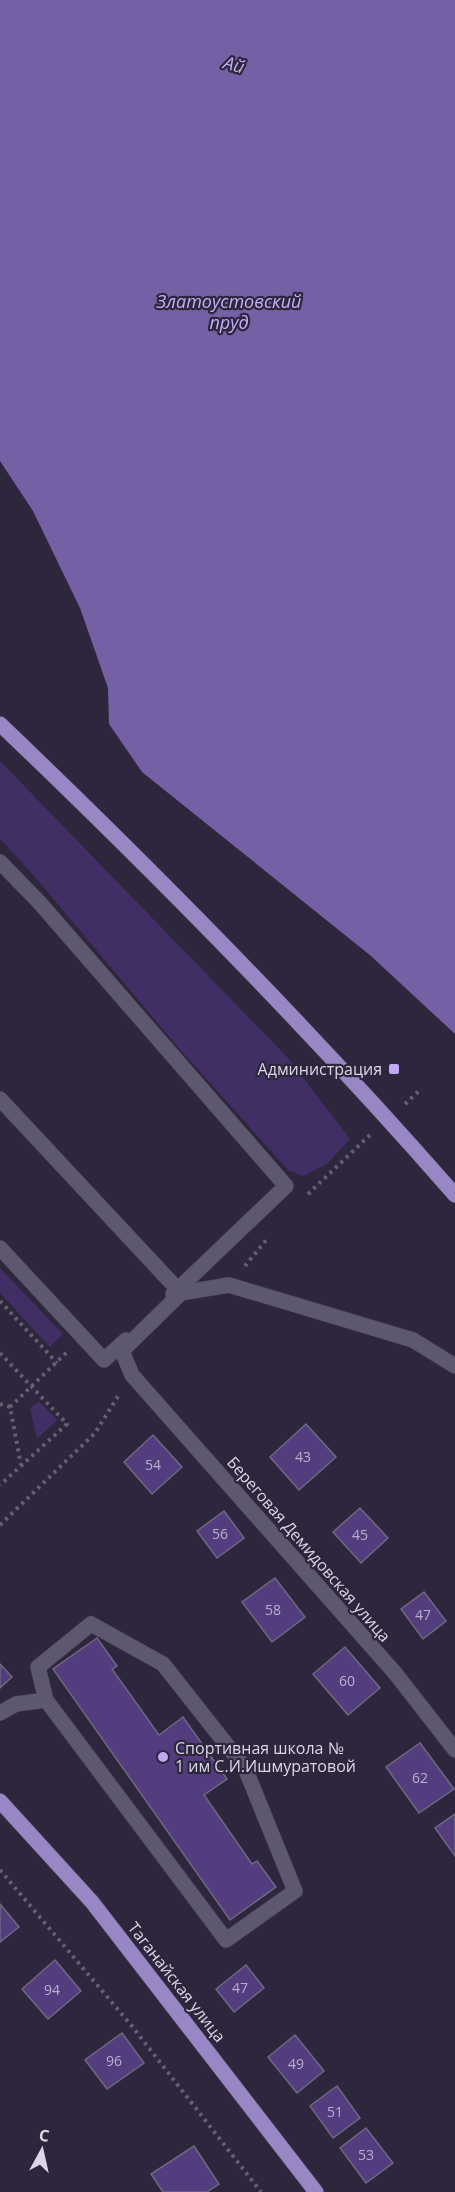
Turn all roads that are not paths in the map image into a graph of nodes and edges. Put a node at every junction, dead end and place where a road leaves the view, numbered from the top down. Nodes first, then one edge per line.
1 (0, 724) edge
2 (0, 862) edge
3 (0, 1099) edge
4 (455, 1195) edge
5 (0, 1248) edge
6 (180, 1291) junction
7 (455, 1366) edge
8 (46, 1700) junction
9 (0, 1713) edge
10 (455, 1750) edge
11 (0, 1801) edge
12 (316, 2192) edge

1 - 4 main road
2 - 6 street
3 - 6 street
5 - 6 street
6 - 7 street
6 - 10 street, Береговая Демидовская улица
8 - 8 street
8 - 9 street
11 - 12 main road, Таганайская улица

